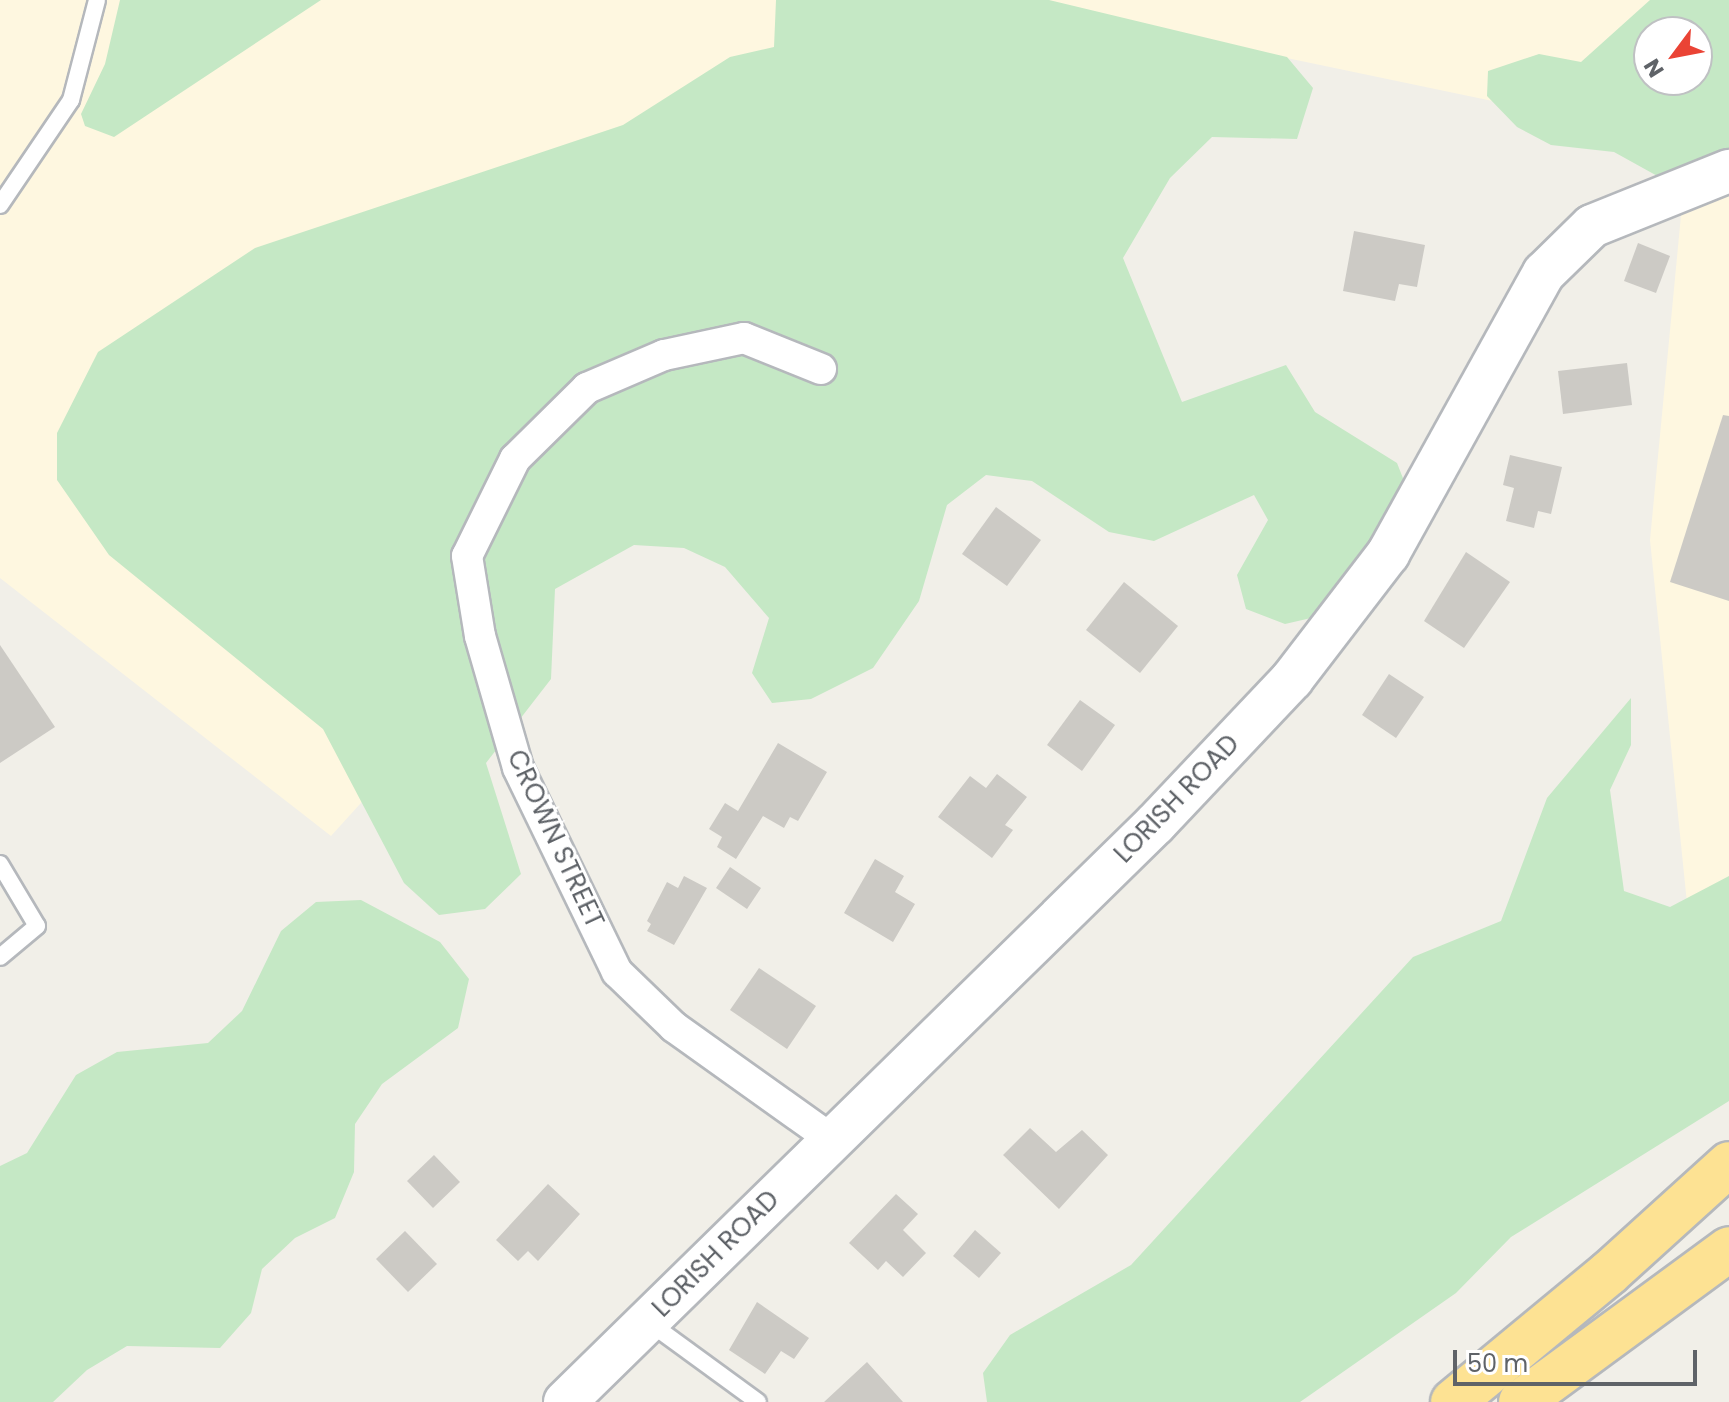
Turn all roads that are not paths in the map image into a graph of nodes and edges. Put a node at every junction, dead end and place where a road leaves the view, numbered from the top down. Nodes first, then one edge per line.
1 (97, 0) edge
2 (1729, 171) edge
3 (0, 205) edge
4 (821, 369) dead end
5 (0, 864) edge
6 (0, 957) edge
7 (831, 1139) junction
8 (1729, 1164) edge
9 (1729, 1249) edge
10 (647, 1321) junction
11 (565, 1402) edge
12 (758, 1402) edge
13 (1453, 1402) edge
14 (1521, 1402) edge

1 - 3 lane
2 - 7 street, LORISH ROAD
4 - 7 street, CROWN STREET
5 - 6 lane
7 - 10 street, LORISH ROAD
8 - 13 highway
9 - 14 highway
10 - 11 street, LORISH ROAD
10 - 12 lane

